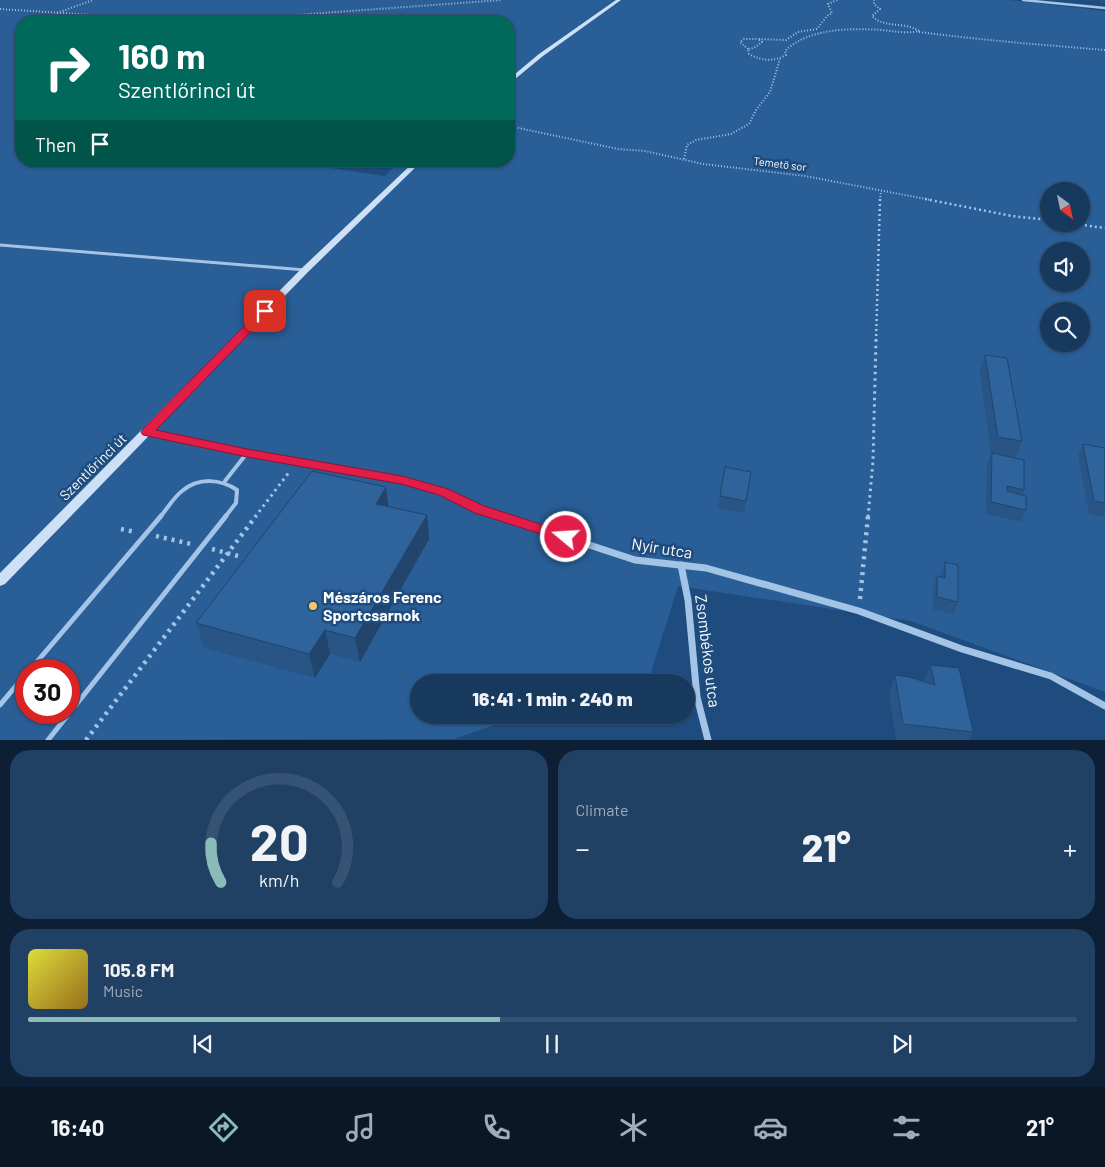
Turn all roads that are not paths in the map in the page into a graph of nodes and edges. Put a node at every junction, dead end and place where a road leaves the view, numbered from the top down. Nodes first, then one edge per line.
1 (620, 0) edge
2 (1023, 0) edge
3 (1105, 8) edge
4 (515, 77) edge
5 (413, 167) edge
6 (0, 245) edge
7 (304, 270) junction
8 (147, 432) junction
9 (247, 453) junction
10 (225, 481) junction
11 (681, 565) junction
12 (0, 581) edge
13 (39, 659) edge
14 (15, 687) edge
15 (0, 705) edge
16 (1105, 706) edge
17 (48, 740) edge
18 (708, 740) edge

1 - 4 main road
2 - 3 street
5 - 7 main road, Szentlőrinci út
6 - 7 lane
7 - 8 main road, Szentlőrinci út
8 - 9 street, Nyír utca
8 - 12 main road, Szentlőrinci út
9 - 10 lane
9 - 11 street, Nyír utca
10 - 13 lane
10 - 17 lane
11 - 16 street, Nyír utca
11 - 18 street, Zsombékos utca
14 - 15 lane

